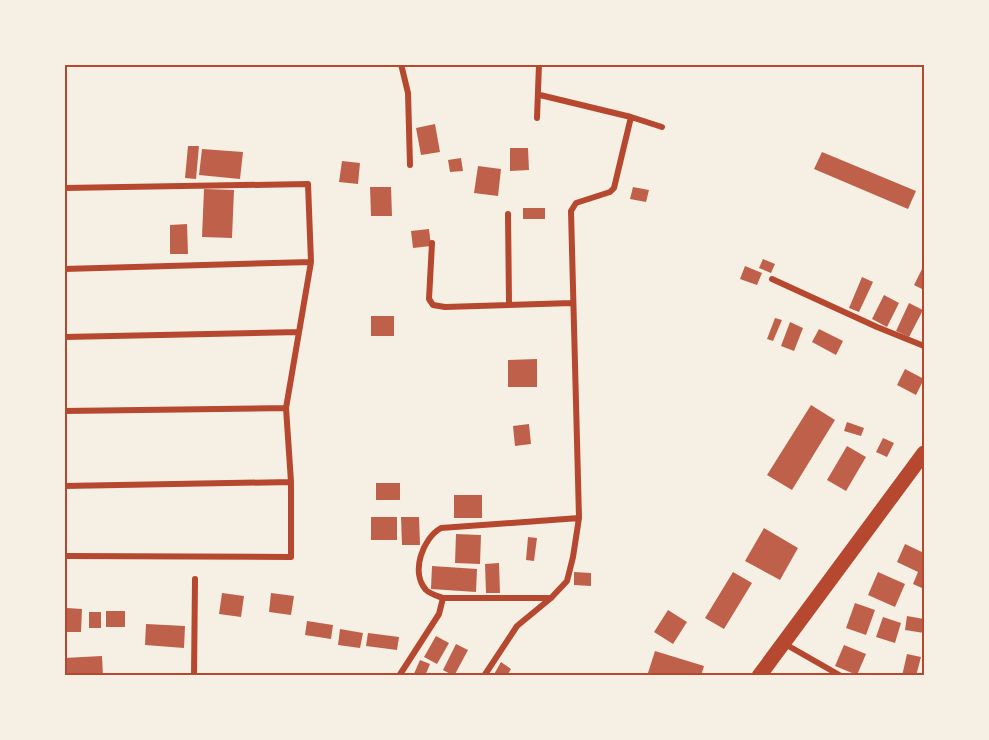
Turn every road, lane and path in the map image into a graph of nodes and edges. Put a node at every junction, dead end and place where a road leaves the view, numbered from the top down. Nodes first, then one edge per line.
1 (401, 64) edge
2 (539, 64) edge
3 (540, 95) junction
4 (631, 117) junction
5 (537, 118) dead end
6 (662, 127) dead end
7 (410, 165) dead end
8 (64, 188) edge
9 (508, 214) dead end
10 (432, 243) dead end
11 (310, 262) junction
12 (64, 269) edge
13 (772, 279) dead end
14 (509, 303) junction
15 (572, 303) junction
16 (299, 332) junction
17 (64, 337) edge
18 (924, 346) edge
19 (286, 408) junction
20 (64, 411) edge
21 (924, 453) edge
22 (291, 482) junction
23 (64, 486) edge
24 (579, 518) junction
25 (64, 556) edge
26 (195, 579) dead end
27 (443, 598) junction
28 (551, 598) junction
29 (785, 644) junction
30 (194, 675) edge
31 (399, 675) edge
32 (484, 675) edge
33 (759, 675) edge
34 (842, 675) edge

1 - 7 street
2 - 3 street
3 - 4 street
3 - 5 street
4 - 6 street
4 - 15 street
8 - 11 street
9 - 14 street
10 - 14 street
11 - 12 street
11 - 16 street
13 - 18 street
14 - 15 street
15 - 24 street
16 - 17 street
16 - 19 street
19 - 20 street
19 - 22 street
21 - 29 main road
22 - 23 street
22 - 25 street
24 - 27 street
24 - 28 street
26 - 30 street
27 - 28 street
27 - 31 street
28 - 32 street
29 - 33 main road
29 - 34 street

